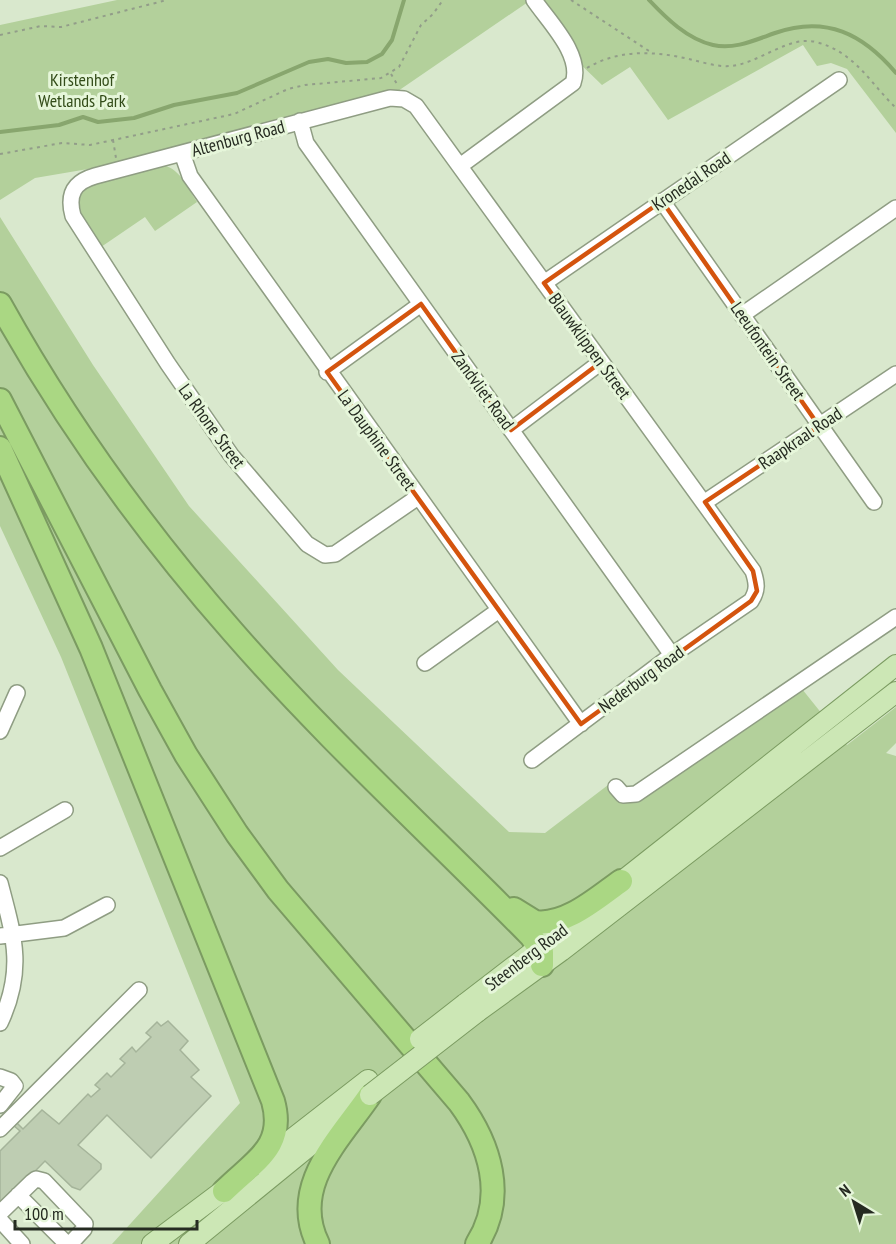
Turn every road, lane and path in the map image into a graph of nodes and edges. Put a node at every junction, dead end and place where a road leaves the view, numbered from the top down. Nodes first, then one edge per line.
1 (167, 0) edge
2 (443, 0) edge
3 (534, 0) edge
4 (571, 0) edge
5 (0, 35) edge
6 (650, 52) junction
7 (576, 75) junction
8 (839, 80) dead end
9 (404, 99) joint
10 (896, 108) edge
11 (300, 122) junction
12 (113, 140) junction
13 (182, 153) junction
14 (0, 154) edge
15 (460, 166) junction
16 (118, 170) junction
17 (75, 186) joint
18 (662, 201) junction
19 (896, 208) edge
20 (544, 283) junction
21 (0, 304) edge
22 (421, 304) junction
23 (742, 315) junction
24 (601, 362) junction
25 (327, 372) junction
26 (896, 374) edge
27 (0, 400) edge
28 (819, 426) junction
29 (511, 430) junction
30 (0, 448) edge
31 (418, 497) junction
32 (705, 502) junction
33 (874, 502) dead end
34 (751, 601) joint
35 (499, 610) junction
36 (896, 617) edge
37 (672, 655) junction
38 (425, 663) dead end
39 (896, 665) edge
40 (896, 692) edge
41 (17, 693) dead end
42 (581, 724) junction
43 (0, 731) edge
44 (532, 760) dead end
45 (616, 787) dead end
46 (65, 810) dead end
47 (0, 848) edge
48 (478, 880) junction
49 (621, 881) junction
50 (0, 883) edge
51 (107, 905) dead end
52 (7, 935) edge
53 (541, 956) junction
54 (139, 990) dead end
55 (0, 1023) edge
56 (0, 1077) edge
57 (369, 1088) junction
58 (0, 1105) edge
59 (0, 1129) edge
60 (224, 1191) junction
61 (18, 1196) junction
62 (0, 1213) edge
63 (0, 1220) edge
64 (22, 1244) edge
65 (68, 1244) edge
66 (152, 1244) edge
67 (189, 1244) edge
68 (318, 1244) edge
69 (477, 1244) edge

1 - 5 path
2 - 12 path
3 - 7 street
4 - 6 path
6 - 7 path
6 - 10 path
7 - 15 street
8 - 18 street, Kronedal Road
9 - 11 street, Altenburg Road
9 - 15 street, Blauwklippen Street
11 - 13 street, Altenburg Road
11 - 22 street, Zandvliet Road
12 - 14 path
12 - 16 path
13 - 16 street, Altenburg Road
13 - 25 street, La Dauphine Street
15 - 20 street, Blauwklippen Street
16 - 17 street, Altenburg Road
17 - 31 street, La Rhone Street
18 - 20 street, Kronedal Road
18 - 23 street, Leeufontein Street
19 - 23 street
20 - 24 street, Blauwklippen Street
21 - 48 highway
22 - 25 street
22 - 29 street, Zandvliet Road
23 - 28 street, Leeufontein Street
24 - 29 street
24 - 32 street, Blauwklippen Street
25 - 31 street, La Dauphine Street
26 - 28 street, Raapkraal Road
27 - 69 highway
28 - 32 street, Raapkraal Road
28 - 33 street, Leeufontein Street
29 - 37 street, Zandvliet Road
30 - 60 highway
31 - 35 street, La Dauphine Street
32 - 34 street, Blauwklippen Street
34 - 37 street, Nederburg Road
35 - 38 street
35 - 42 street, La Dauphine Street
36 - 45 street
37 - 42 street, Nederburg Road
39 - 49 main road, Steenberg Road
40 - 53 main road, Steenberg Road
41 - 43 street
42 - 44 street, Nederburg Road
46 - 47 street
48 - 49 highway
48 - 53 highway
49 - 53 main road, Steenberg Road
50 - 52 street
51 - 52 street
52 - 55 street
53 - 57 main road, Steenberg Road, bridge
54 - 59 street
56 - 58 street
57 - 60 main road, Steenberg Road
57 - 67 main road, Steenberg Road
57 - 68 highway
60 - 66 main road, Steenberg Road
61 - 62 street
61 - 65 street
61 - 65 street
63 - 64 street

